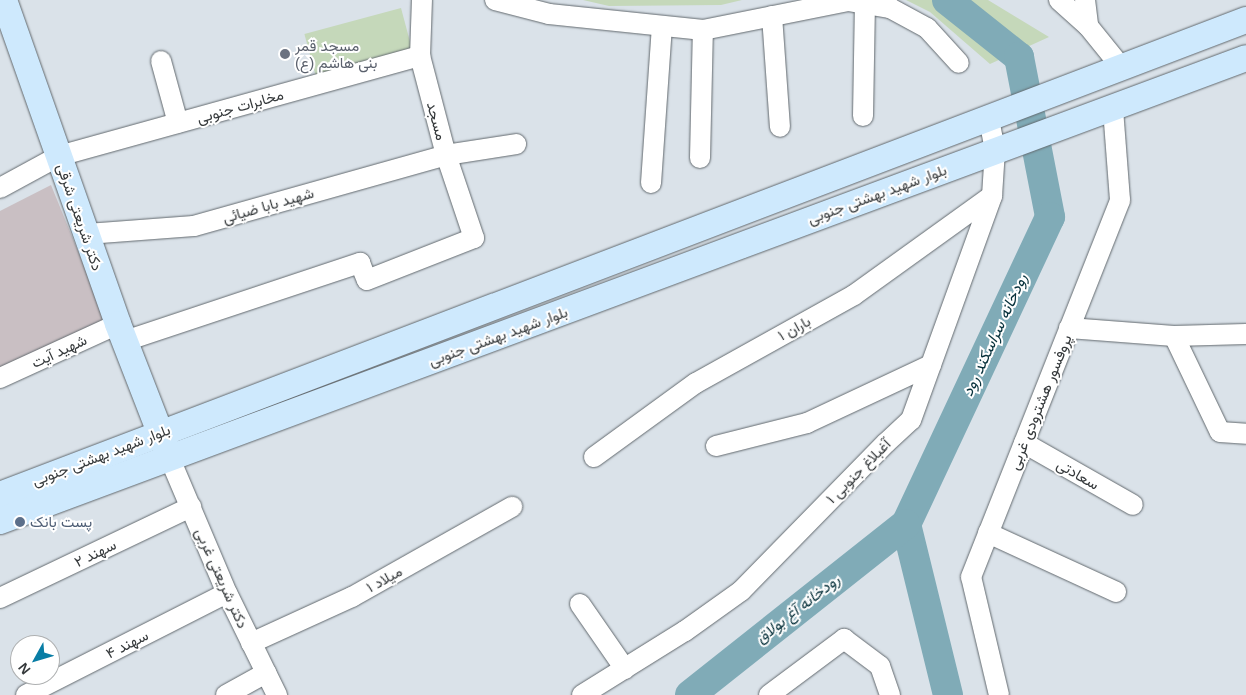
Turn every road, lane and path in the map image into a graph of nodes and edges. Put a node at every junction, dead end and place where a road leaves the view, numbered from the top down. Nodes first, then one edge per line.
1 (4, 0) edge
2 (422, 0) edge
3 (495, 0) edge
4 (1059, 0) edge
5 (1085, 0) edge
6 (864, 4) junction
7 (772, 16) junction
8 (1246, 20) edge
9 (662, 26) junction
10 (1088, 26) junction
11 (703, 30) junction
12 (420, 56) junction
13 (1246, 58) edge
14 (161, 61) dead end
15 (959, 63) dead end
16 (1122, 68) junction
17 (1109, 109) junction
18 (998, 115) junction
19 (863, 116) dead end
20 (178, 123) junction
21 (780, 127) dead end
22 (516, 144) dead end
23 (1006, 146) junction
24 (446, 155) junction
25 (59, 156) junction
26 (700, 158) dead end
27 (651, 183) dead end
28 (0, 188) edge
29 (992, 196) junction
30 (87, 234) junction
31 (474, 238) joint
32 (1069, 328) junction
33 (122, 333) junction
34 (1246, 334) edge
35 (1174, 336) junction
36 (931, 365) junction
37 (0, 378) edge
38 (160, 432) junction
39 (1246, 434) edge
40 (1024, 443) junction
41 (716, 446) dead end
42 (594, 457) dead end
43 (170, 458) junction
44 (0, 494) edge
45 (1133, 505) dead end
46 (190, 507) junction
47 (512, 507) dead end
48 (0, 521) edge
49 (988, 533) junction
50 (1116, 592) dead end
51 (227, 593) junction
52 (0, 598) edge
53 (580, 604) dead end
54 (252, 643) junction
55 (625, 669) junction
56 (266, 673) junction
57 (26, 695) edge
58 (226, 695) edge
59 (278, 695) edge
60 (582, 695) edge
61 (769, 695) edge
62 (890, 695) edge
63 (999, 695) edge

1 - 25 main road, دکتر شریعتی شرقی
2 - 12 street, مسجد
3 - 9 street
4 - 10 street
5 - 10 street
6 - 7 street
6 - 15 street
6 - 19 street
7 - 11 street
7 - 21 street
8 - 16 main road
9 - 11 street
9 - 27 street
10 - 16 street
11 - 26 street
12 - 20 street, مخابرات جنوبی
12 - 24 street, مسجد
13 - 17 main road
14 - 20 street
16 - 18 main road, بلوار شهید بهشتی جنوبی
17 - 23 main road, بلوار شهید بهشتی جنوبی
17 - 32 street, پروفسور هشترودی غربی
18 - 23 street, آغبلاغ جنوبی ۱
18 - 38 main road, بلوار شهید بهشتی جنوبی
20 - 25 street, مخابرات جنوبی
22 - 24 street, شهيد بابا ضيائی
23 - 29 street, آغبلاغ جنوبی ۱
23 - 43 main road, بلوار شهید بهشتی جنوبی
24 - 30 street, شهيد بابا ضيائی
24 - 31 street, مسجد
25 - 28 street, مخابرات جنوبی
25 - 30 main road, دکتر شریعتی شرقی
29 - 36 street, آغبلاغ جنوبی ۱
29 - 42 street, باران ۱
30 - 33 main road, دکتر شریعتی شرقی
31 - 33 street, شهید آیت
32 - 35 street
32 - 40 street, پروفسور هشترودی غربی
33 - 37 street, شهید آیت
33 - 38 main road, دکتر شریعتی شرقی
34 - 35 street
35 - 39 street
36 - 41 street
36 - 55 street, آغبلاغ جنوبی ۱
38 - 43 main road, دکتر شریعتی شرقی
38 - 44 main road, بلوار شهید بهشتی جنوبی
40 - 45 street, سعادتی
40 - 49 street, پروفسور هشترودی غربی
43 - 46 street, دکتر شریعتی غربی
43 - 48 main road, بلوار شهید بهشتی جنوبی
46 - 51 street, دکتر شریعتی غربی
46 - 52 street, سهند ۲
47 - 54 street, میلاد ۱
49 - 50 street
49 - 63 street, پروفسور هشترودی غربی
51 - 54 street, دکتر شریعتی غربی
51 - 57 street, سهند ۴
53 - 55 street
54 - 56 street, دکتر شریعتی غربی
55 - 60 street, آغبلاغ جنوبی ۱
56 - 58 street
56 - 59 street, دکتر شریعتی غربی
61 - 62 street

